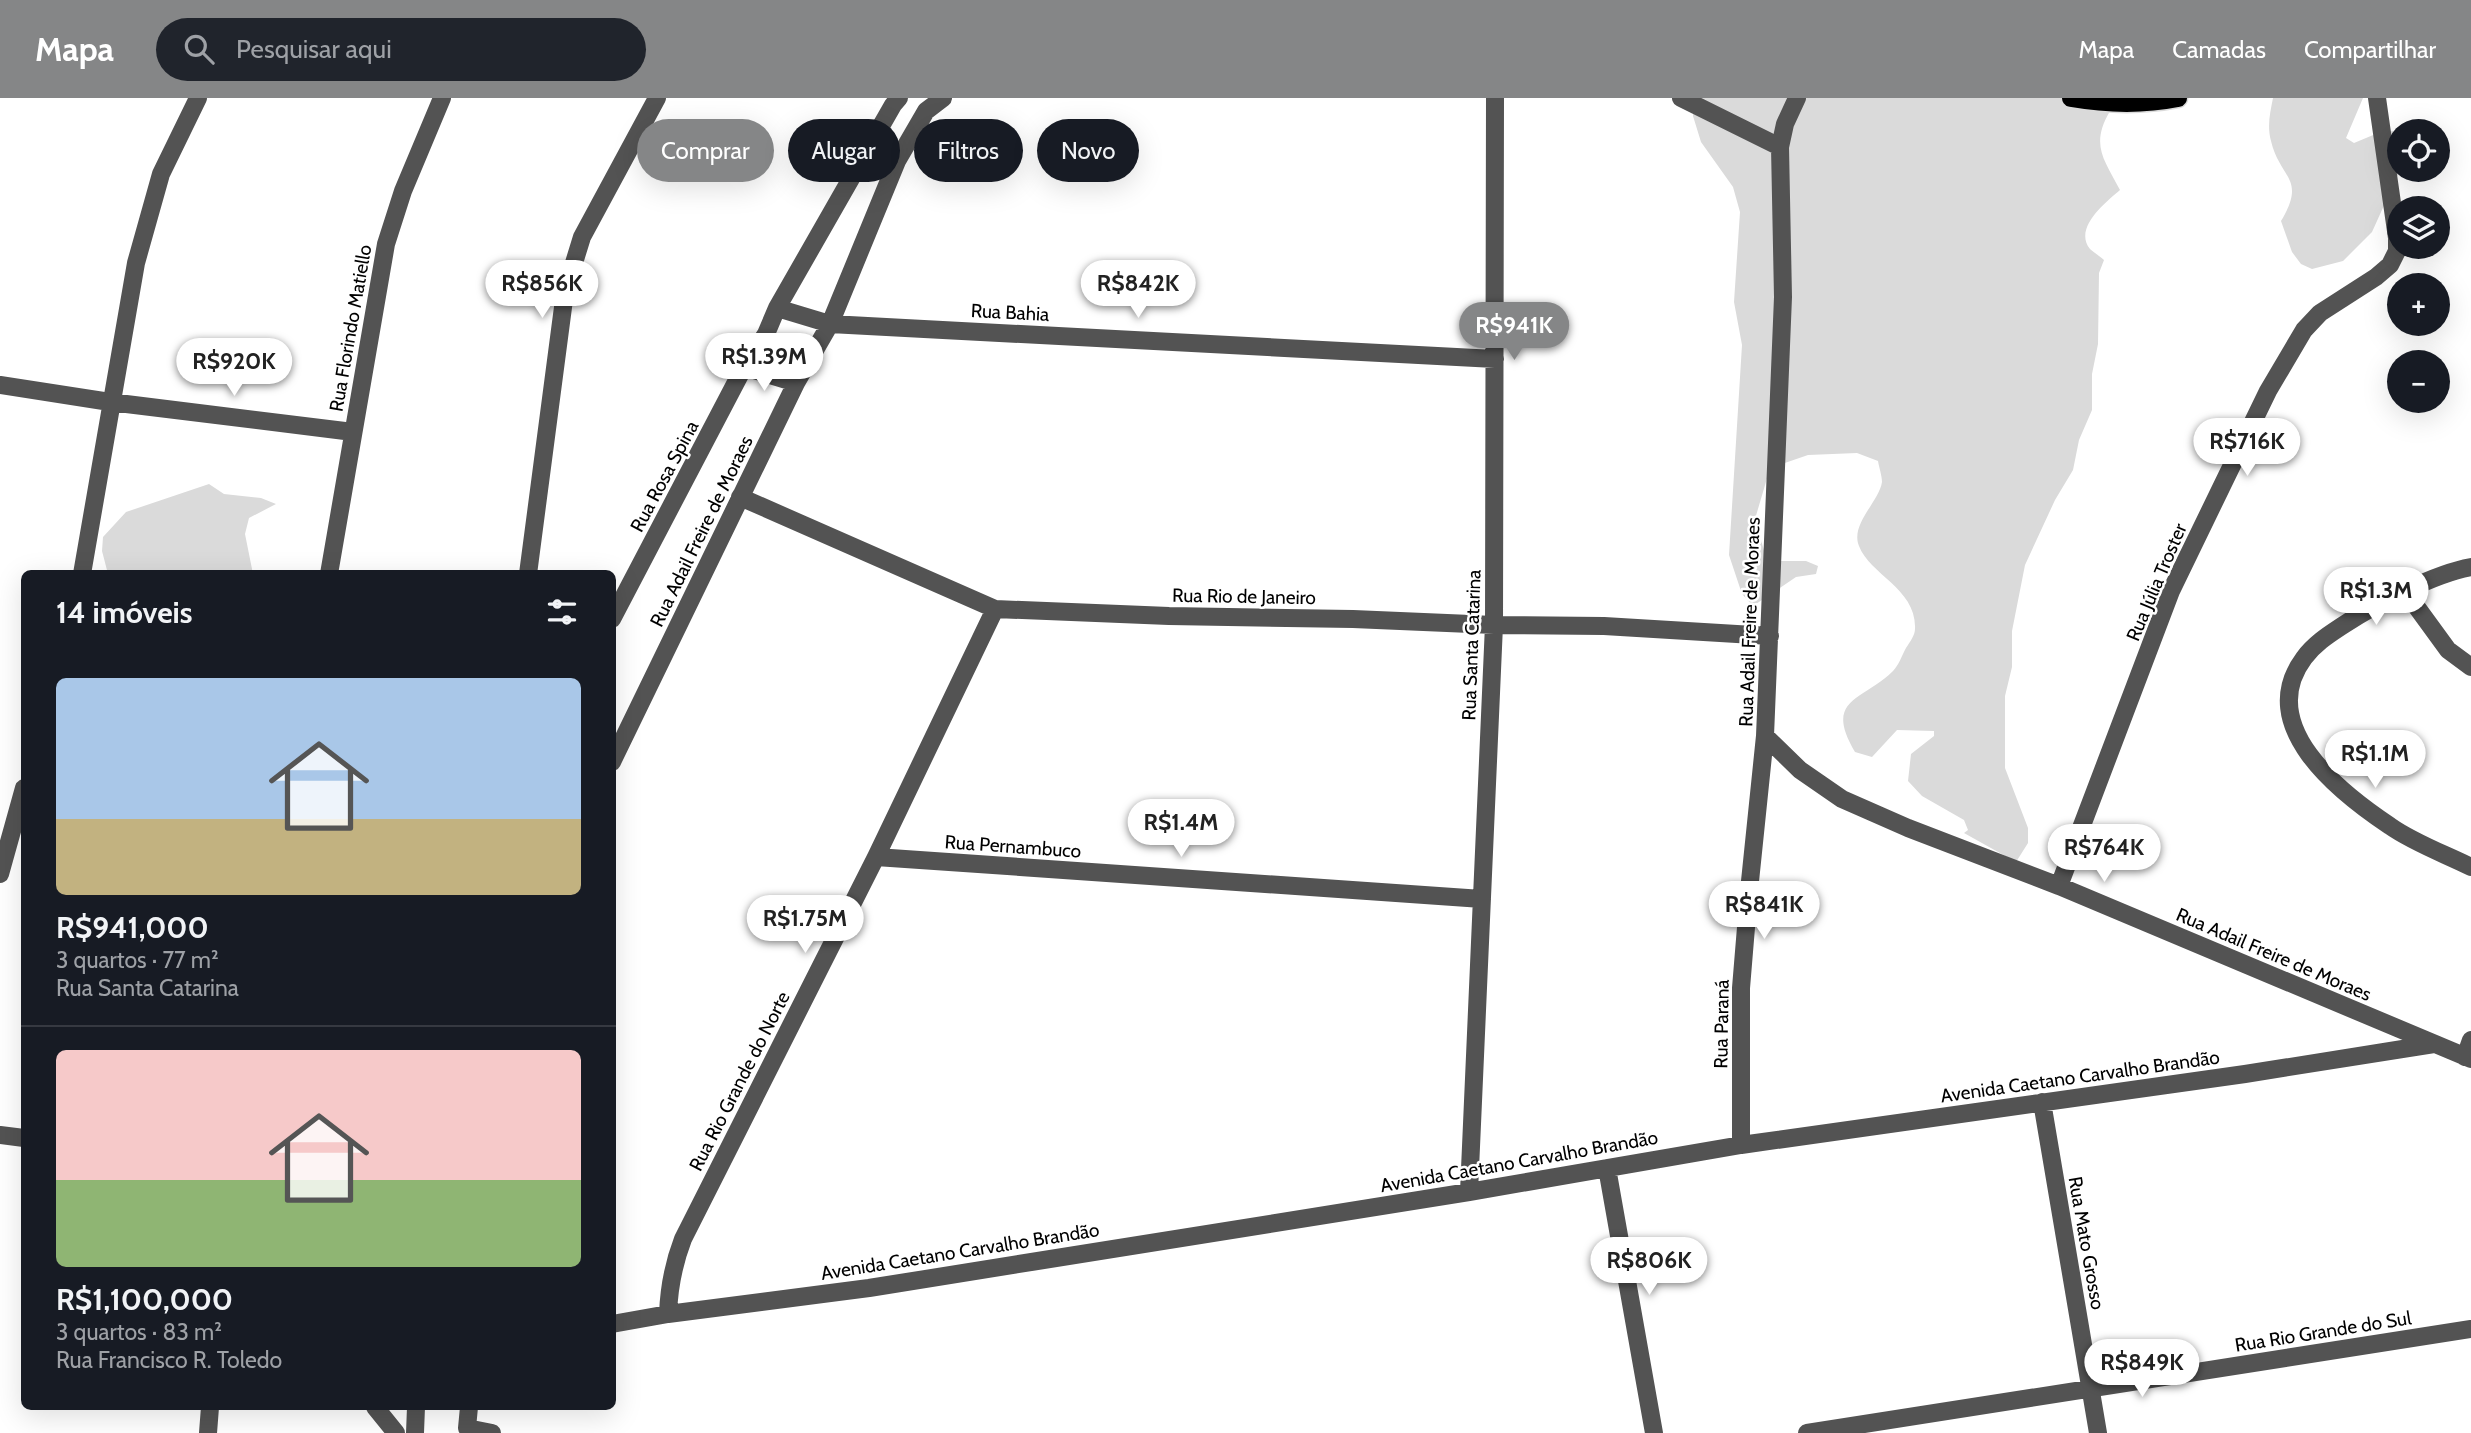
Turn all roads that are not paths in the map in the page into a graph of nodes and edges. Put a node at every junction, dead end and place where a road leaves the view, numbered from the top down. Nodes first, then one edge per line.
1 (198, 98) edge
2 (442, 98) edge
3 (657, 98) edge
4 (899, 98) edge
5 (943, 98) edge
6 (1495, 98) edge
7 (1681, 98) edge
8 (1797, 98) edge
9 (2071, 98) edge
10 (2178, 98) edge
11 (2377, 98) edge
12 (1780, 147) junction
13 (777, 308) junction
14 (830, 324) junction
15 (1495, 359) junction
16 (744, 367) junction
17 (796, 383) junction
18 (0, 385) edge
19 (110, 402) junction
20 (353, 432) junction
21 (740, 496) junction
22 (2471, 567) edge
23 (83, 570) edge
24 (330, 570) edge
25 (529, 570) edge
26 (2405, 591) junction
27 (995, 609) junction
28 (616, 611) edge
29 (1494, 625) junction
30 (1770, 636) junction
31 (2471, 667) edge
32 (1765, 736) junction
33 (616, 754) edge
34 (21, 799) edge
35 (876, 858) junction
36 (2471, 867) edge
37 (0, 874) edge
38 (2059, 886) junction
39 (1482, 899) junction
40 (2434, 1044) junction
41 (2469, 1052) edge
42 (2042, 1102) junction
43 (0, 1135) edge
44 (21, 1138) edge
45 (1741, 1145) junction
46 (1606, 1168) junction
47 (1469, 1192) junction
48 (668, 1314) junction
49 (616, 1323) edge
50 (2471, 1329) edge
51 (2090, 1387) junction
52 (211, 1410) edge
53 (377, 1410) edge
54 (416, 1410) edge
55 (469, 1410) edge
56 (468, 1431) edge
57 (208, 1433) edge
58 (396, 1433) edge
59 (415, 1433) edge
60 (492, 1433) edge
61 (1654, 1433) edge
62 (1807, 1433) edge
63 (2098, 1433) edge

1 - 19 street
2 - 20 street, Rua Florindo Matiello
3 - 25 street
4 - 13 street, Rua Rosa Spina
5 - 14 street, Rua Adail Freire de Moraes
6 - 15 street, Rua Santa Catarina
7 - 12 street
8 - 12 street, Rua Adail Freire de Moraes
9 - 10 main road
11 - 38 street, Rua Júlia Troster
12 - 30 street, Rua Adail Freire de Moraes
13 - 14 street, Rua Bahia
13 - 16 street, Rua Rosa Spina
14 - 15 street, Rua Bahia
14 - 17 street, Rua Adail Freire de Moraes
15 - 29 street, Rua Santa Catarina
16 - 17 street
16 - 28 street, Rua Rosa Spina
17 - 21 street, Rua Adail Freire de Moraes
18 - 19 street
19 - 20 street
19 - 23 street
20 - 24 street, Rua Florindo Matiello
21 - 27 street, Rua Rio de Janeiro
21 - 33 street, Rua Adail Freire de Moraes
22 - 26 street
26 - 31 street
26 - 36 street
27 - 29 street, Rua Rio de Janeiro
27 - 35 street, Rua Rio Grande do Norte
29 - 30 street, Rua Rio de Janeiro
29 - 39 street, Rua Santa Catarina
30 - 32 street, Rua Adail Freire de Moraes
32 - 38 street, Rua Adail Freire de Moraes
32 - 45 street, Rua Paraná
34 - 37 street
35 - 39 street, Rua Pernambuco
35 - 48 street, Rua Rio Grande do Norte
38 - 40 street, Rua Adail Freire de Moraes
39 - 47 street, Rua Santa Catarina
40 - 41 street, Rua Adail Freire de Moraes
40 - 42 street, Avenida Caetano Carvalho Brandão
42 - 45 street, Avenida Caetano Carvalho Brandão
42 - 51 street, Rua Mato Grosso
43 - 44 street
45 - 46 street, Avenida Caetano Carvalho Brandão
46 - 47 street, Avenida Caetano Carvalho Brandão
46 - 61 street
47 - 48 street, Avenida Caetano Carvalho Brandão
48 - 49 street, Avenida Caetano Carvalho Brandão
50 - 51 street, Rua Rio Grande do Sul
51 - 62 street, Rua Rio Grande do Sul
51 - 63 street, Rua Mato Grosso
52 - 57 street
53 - 58 street
54 - 59 street
55 - 56 street
56 - 60 street

